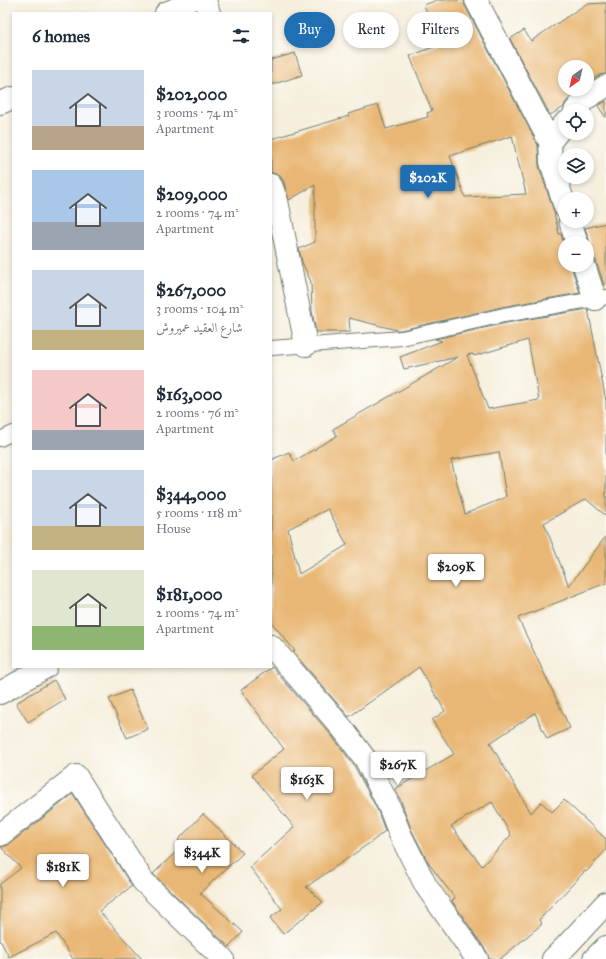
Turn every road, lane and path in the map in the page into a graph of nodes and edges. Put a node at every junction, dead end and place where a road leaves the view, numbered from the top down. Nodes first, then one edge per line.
1 (190, 0) edge
2 (205, 0) edge
3 (476, 0) edge
4 (168, 12) edge
5 (210, 12) edge
6 (606, 86) edge
7 (12, 98) edge
8 (0, 103) edge
9 (581, 104) edge
10 (558, 132) edge
11 (550, 142) junction
12 (272, 188) edge
13 (560, 192) edge
14 (587, 272) edge
15 (600, 298) edge
16 (306, 345) junction
17 (272, 348) edge
18 (12, 433) edge
19 (0, 439) edge
20 (272, 647) edge
21 (44, 668) edge
22 (0, 693) edge
23 (0, 834) edge
24 (606, 903) edge
25 (606, 947) edge
26 (223, 959) edge
27 (477, 959) edge
28 (553, 959) edge
29 (594, 959) edge

1 - 4 street
2 - 5 street
3 - 11 street
6 - 9 street
7 - 8 street
10 - 11 street
11 - 13 street
12 - 16 street
14 - 15 street
15 - 16 lane
16 - 17 lane
18 - 19 lane
20 - 27 street
21 - 22 street
23 - 26 street
24 - 28 street
25 - 29 street

